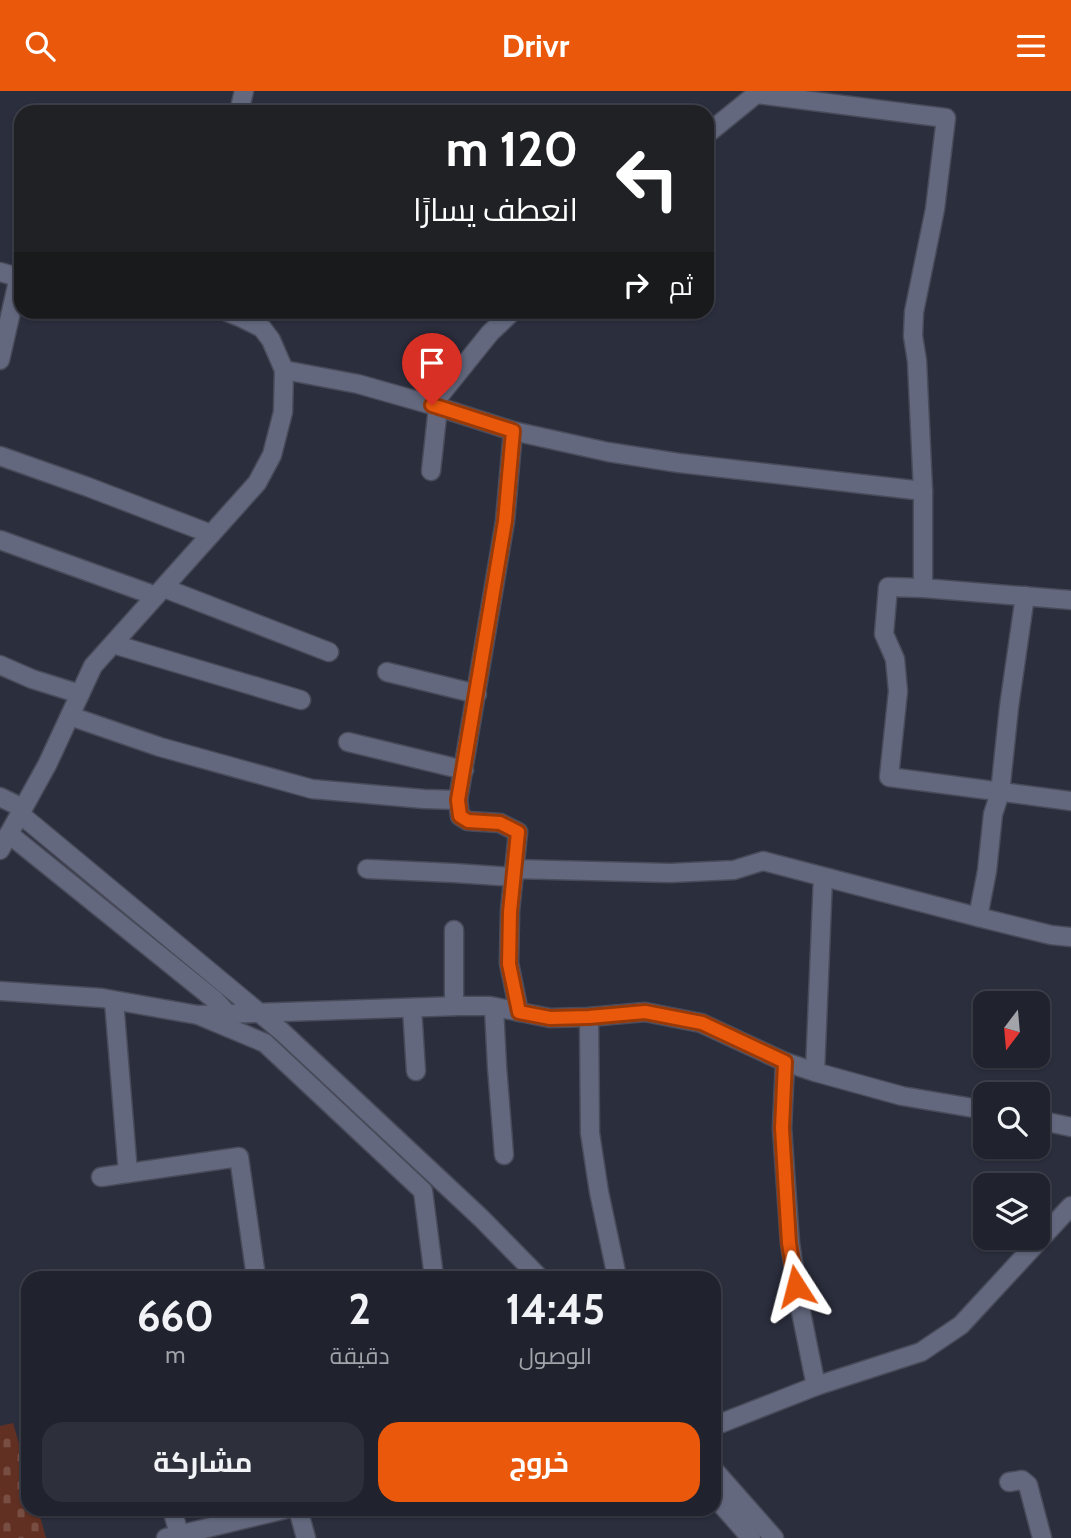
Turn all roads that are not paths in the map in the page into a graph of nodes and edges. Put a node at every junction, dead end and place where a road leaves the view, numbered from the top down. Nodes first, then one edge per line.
1 (758, 93) edge
2 (714, 128) edge
3 (14, 302) edge
4 (246, 319) edge
5 (505, 319) edge
6 (0, 360) edge
7 (284, 370) junction
8 (435, 406) junction
9 (513, 431) junction
10 (0, 456) edge
11 (431, 471) dead end
12 (923, 491) junction
13 (211, 534) junction
14 (0, 540) edge
15 (923, 588) junction
16 (160, 592) junction
17 (1025, 596) junction
18 (1071, 600) edge
19 (113, 643) junction
20 (329, 652) dead end
21 (0, 665) edge
22 (387, 672) dead end
23 (80, 694) junction
24 (477, 694) junction
25 (301, 700) dead end
26 (70, 716) junction
27 (348, 742) dead end
28 (464, 770) junction
29 (1000, 793) junction
30 (0, 797) edge
31 (458, 800) junction
32 (1071, 801) edge
33 (22, 811) junction
34 (4, 842) edge
35 (367, 869) dead end
36 (514, 874) junction
37 (823, 877) junction
38 (978, 917) junction
39 (454, 930) dead end
40 (1071, 937) edge
41 (0, 991) edge
42 (114, 1001) junction
43 (454, 1006) junction
44 (494, 1007) junction
45 (412, 1008) junction
46 (519, 1012) junction
47 (228, 1014) junction
48 (259, 1014) junction
49 (198, 1015) junction
50 (589, 1017) junction
51 (785, 1062) junction
52 (416, 1071) dead end
53 (815, 1072) junction
54 (973, 1108) edge
55 (1050, 1123) edge
56 (1071, 1127) edge
57 (504, 1155) dead end
58 (128, 1173) junction
59 (101, 1177) dead end
60 (1071, 1206) edge
61 (255, 1271) edge
62 (434, 1271) edge
63 (533, 1271) edge
64 (616, 1271) edge
65 (816, 1386) junction
66 (721, 1423) edge
67 (721, 1478) edge
68 (1009, 1482) dead end
69 (721, 1504) edge
70 (172, 1516) edge
71 (257, 1516) edge
72 (300, 1516) edge
73 (173, 1536) edge
74 (306, 1538) edge
75 (751, 1538) edge
76 (774, 1538) edge
77 (1041, 1538) edge

1 - 2 street
1 - 12 street
3 - 6 street
4 - 7 street
5 - 8 street
7 - 8 street
7 - 13 street
8 - 9 street
8 - 11 street
9 - 12 street
9 - 24 street
10 - 13 street
12 - 15 street
13 - 16 street
14 - 16 street
15 - 17 street
15 - 29 street
16 - 19 street
16 - 20 street
17 - 18 street
17 - 29 street
19 - 23 street
19 - 25 street
21 - 23 street
22 - 24 street
23 - 26 street
24 - 28 street
26 - 31 street
26 - 33 street
27 - 28 street
28 - 31 street
29 - 32 street
29 - 38 street
30 - 33 street
31 - 36 street
33 - 34 street
33 - 48 street
34 - 47 street
35 - 36 street
36 - 37 street
36 - 46 street
37 - 38 street
37 - 53 street
38 - 40 street
39 - 43 street
41 - 42 street
42 - 49 street
42 - 58 street
43 - 44 street
43 - 45 street
44 - 46 street
44 - 57 street
45 - 48 street
45 - 52 street
46 - 50 street
47 - 48 street
47 - 49 street
48 - 63 street
49 - 62 street
50 - 51 street
50 - 64 street
51 - 53 street
51 - 65 street
53 - 54 street
55 - 56 street
58 - 59 street
58 - 61 street
60 - 65 street
65 - 66 street
67 - 76 street
68 - 77 street
69 - 75 street
70 - 73 street
71 - 73 street
72 - 74 street

